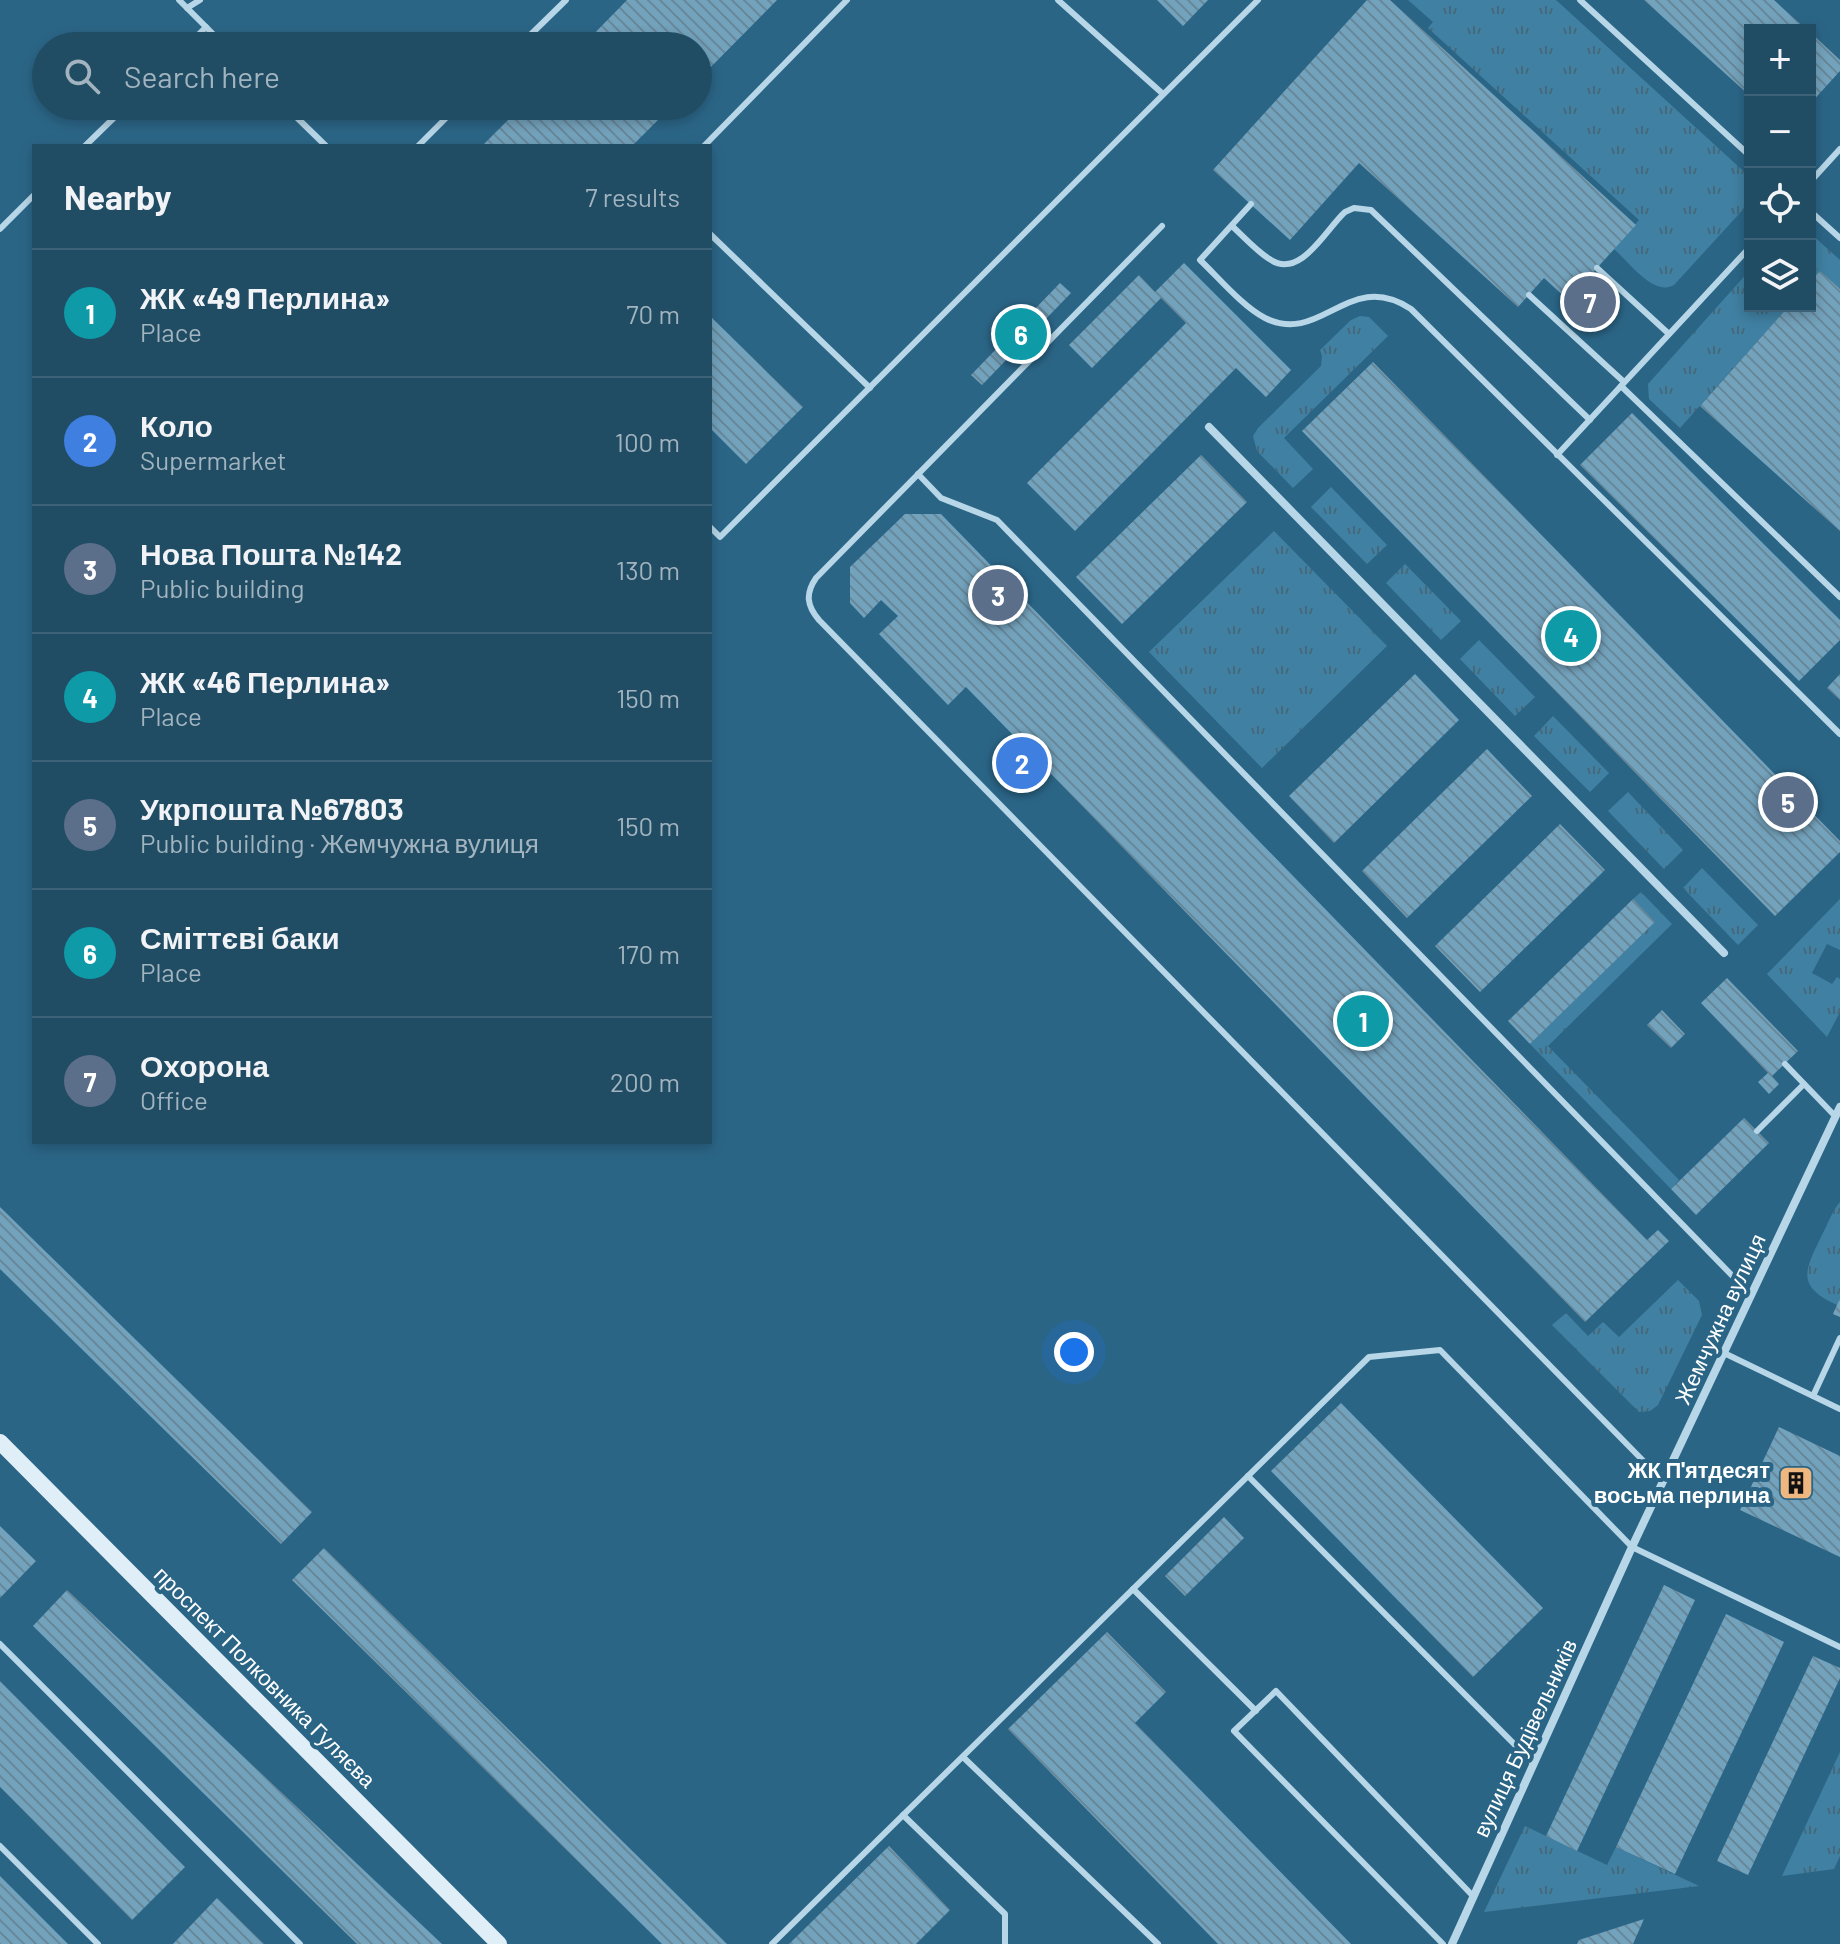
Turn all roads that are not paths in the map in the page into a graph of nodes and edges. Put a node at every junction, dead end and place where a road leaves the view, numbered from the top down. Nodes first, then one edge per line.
1 (179, 0) edge
2 (200, 0) edge
3 (566, 0) edge
4 (847, 0) edge
5 (1058, 0) edge
6 (1258, 0) edge
7 (1580, 0) edge
8 (187, 8) junction
9 (206, 27) junction
10 (201, 32) edge
11 (211, 32) edge
12 (533, 32) edge
13 (1163, 94) junction
14 (112, 120) edge
15 (299, 120) edge
16 (444, 120) edge
17 (87, 144) edge
18 (324, 144) edge
19 (420, 144) edge
20 (706, 144) edge
21 (1840, 149) edge
22 (1744, 150) edge
23 (1816, 175) edge
24 (32, 197) edge
25 (1251, 204) dead end
26 (1816, 216) edge
27 (1162, 226) dead end
28 (1232, 226) junction
29 (0, 229) edge
30 (712, 236) edge
31 (1840, 238) edge
32 (1744, 253) edge
33 (1597, 268) dead end
34 (1529, 295) dead end
35 (1669, 334) junction
36 (1623, 384) junction
37 (870, 388) junction
38 (1590, 420) junction
39 (1209, 427) dead end
40 (1557, 455) junction
41 (918, 474) junction
42 (712, 529) edge
43 (1840, 597) edge
44 (1840, 734) edge
45 (1724, 953) dead end
46 (1785, 1064) dead end
47 (1804, 1084) junction
48 (1840, 1107) edge
49 (1835, 1116) junction
50 (1757, 1131) dead end
51 (1751, 1295) junction
52 (1840, 1338) edge
53 (1724, 1353) junction
54 (1813, 1396) junction
55 (1840, 1409) edge
56 (0, 1442) edge
57 (1248, 1476) junction
58 (1663, 1481) junction
59 (1632, 1547) junction
60 (1133, 1589) junction
61 (0, 1644) edge
62 (1840, 1647) edge
63 (1256, 1711) junction
64 (963, 1757) junction
65 (1534, 1764) junction
66 (903, 1815) junction
67 (0, 1846) edge
68 (1472, 1895) junction
69 (98, 1944) edge
70 (300, 1944) edge
71 (499, 1944) edge
72 (772, 1944) edge
73 (1005, 1944) edge
74 (1158, 1944) edge
75 (1443, 1944) edge
76 (1452, 1944) edge

1 - 8 lane
2 - 8 lane
3 - 12 lane
4 - 20 lane
5 - 13 lane
6 - 13 lane
7 - 22 lane
8 - 9 lane
9 - 10 lane
9 - 11 lane
13 - 37 lane
14 - 17 lane
15 - 18 lane
16 - 19 lane
21 - 23 lane
24 - 29 lane
25 - 28 lane
26 - 31 lane
27 - 41 lane
28 - 38 lane
28 - 40 lane
30 - 37 lane
32 - 35 lane
33 - 35 lane
34 - 36 lane
35 - 36 lane
36 - 38 lane
36 - 43 lane
37 - 42 lane
38 - 40 lane
39 - 45 street
40 - 44 lane
41 - 51 lane
41 - 58 lane
46 - 47 lane
47 - 49 lane
47 - 50 lane
48 - 49 street, Жемчужна вулиця
49 - 51 street, Жемчужна вулиця
51 - 53 street, Жемчужна вулиця
52 - 54 lane
53 - 54 lane
53 - 58 street, Жемчужна вулиця
54 - 55 lane
56 - 71 main road, проспект Полковника Гуляєва
57 - 59 lane
57 - 60 lane
57 - 65 lane
58 - 59 street, Жемчужна вулиця
59 - 62 lane
59 - 65 street, вулиця Будівельників
60 - 63 lane
60 - 64 lane
61 - 70 lane
63 - 68 lane
63 - 75 lane
64 - 66 lane
64 - 74 lane
65 - 68 street, вулиця Будівельників
66 - 72 lane
66 - 73 lane
67 - 69 lane
68 - 76 street, вулиця Будівельників

